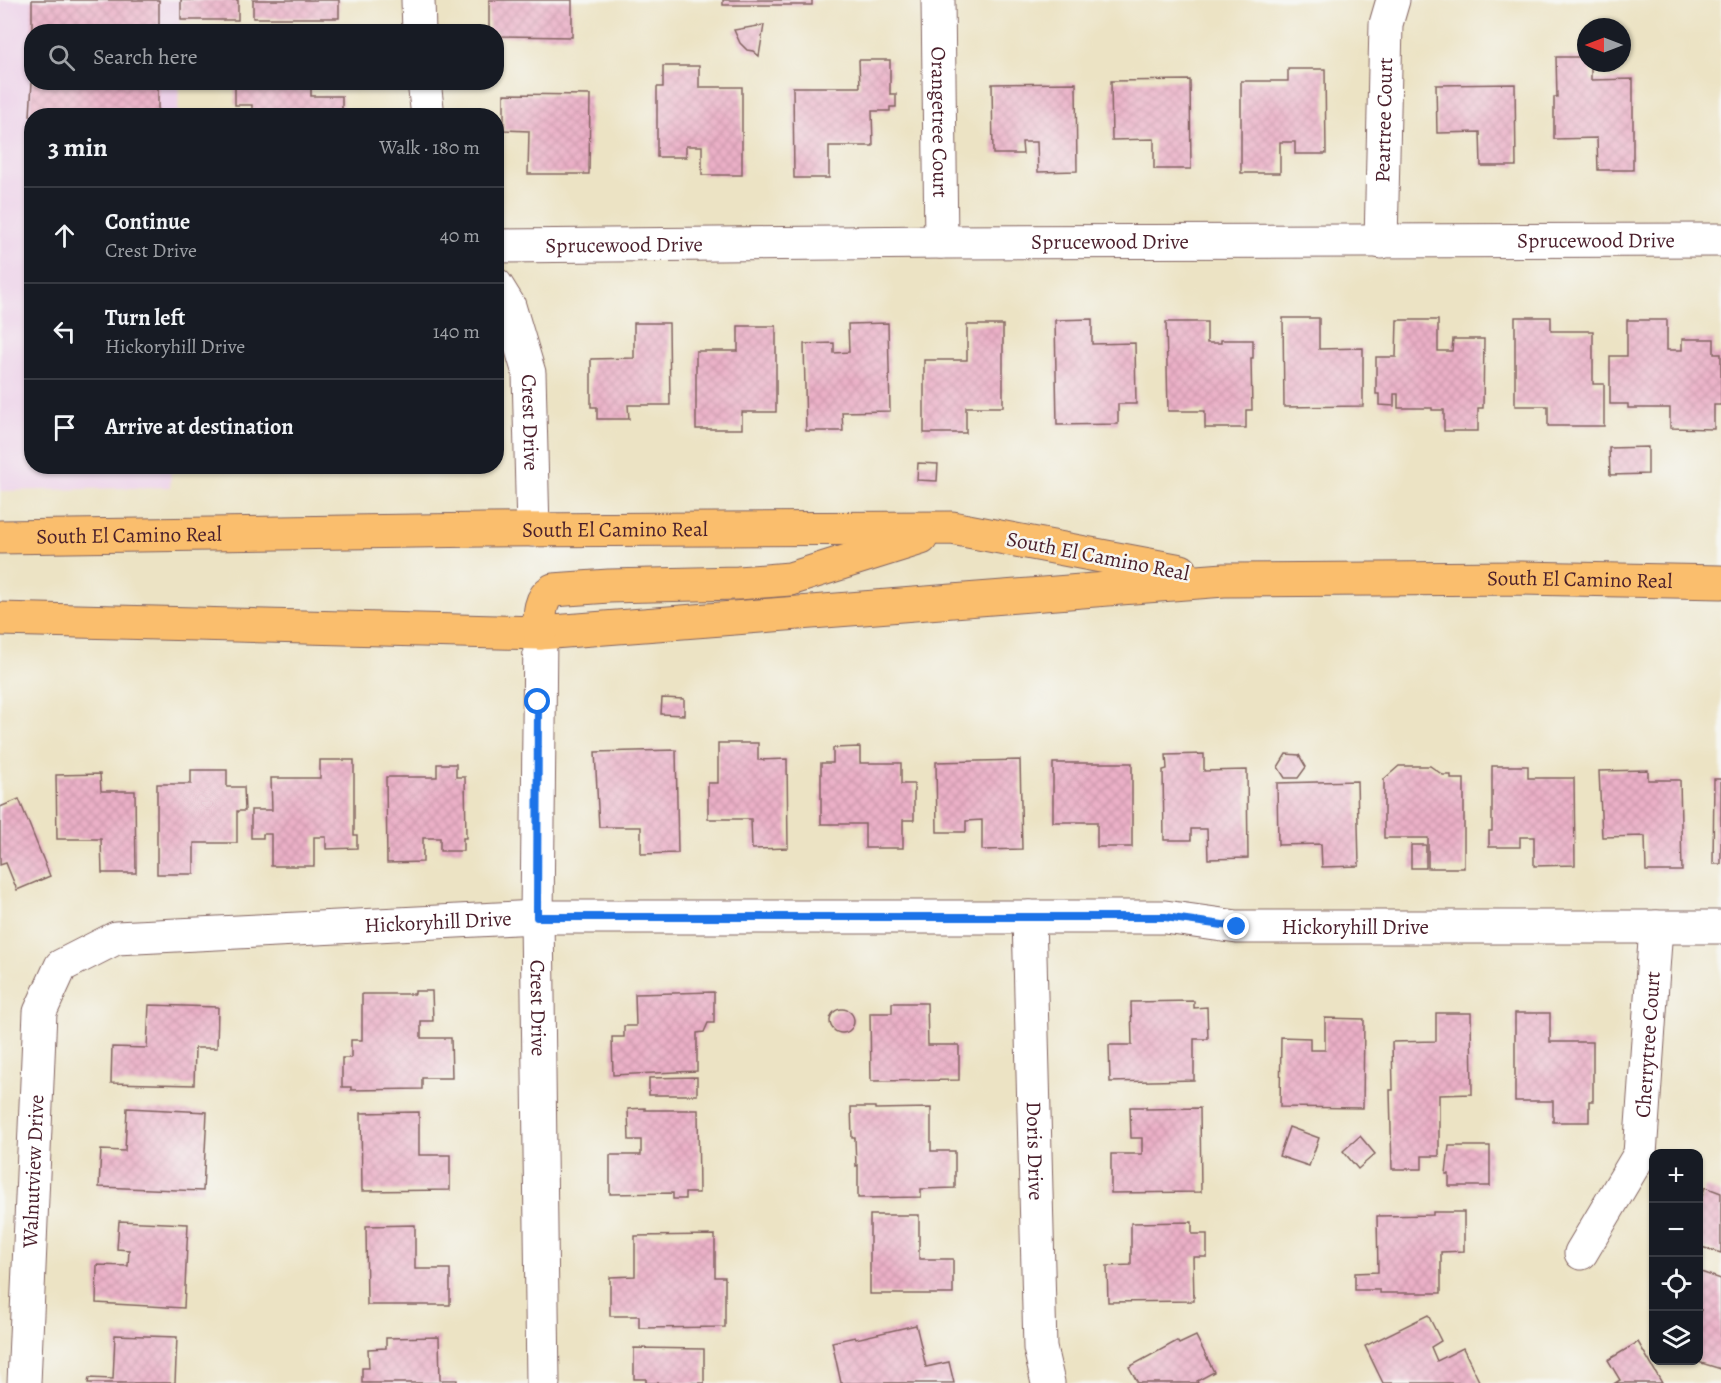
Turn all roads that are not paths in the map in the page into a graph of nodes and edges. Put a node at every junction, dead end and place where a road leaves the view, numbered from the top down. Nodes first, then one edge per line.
1 (418, 0) edge
2 (938, 0) edge
3 (1393, 0) edge
4 (418, 24) edge
5 (425, 90) edge
6 (427, 108) edge
7 (1721, 240) edge
8 (941, 242) junction
9 (1381, 242) junction
10 (504, 246) edge
11 (504, 298) edge
12 (952, 528) junction
13 (533, 530) junction
14 (0, 537) edge
15 (1224, 580) junction
16 (1721, 582) edge
17 (0, 619) edge
18 (540, 633) junction
19 (537, 917) junction
20 (1029, 917) junction
21 (1656, 927) junction
22 (1721, 927) edge
23 (61, 966) joint
24 (1581, 1253) dead end
25 (24, 1383) edge
26 (543, 1383) edge
27 (1048, 1383) edge

1 - 4 street
2 - 8 street, Orangetree Court
3 - 9 street, Peartree Court
5 - 6 street
7 - 9 street, Sprucewood Drive
8 - 9 street, Sprucewood Drive
8 - 10 street, Sprucewood Drive
11 - 13 street, Crest Drive
12 - 13 main road, South El Camino Real
12 - 15 main road, South El Camino Real
12 - 18 main road
13 - 14 main road, South El Camino Real
15 - 16 main road, South El Camino Real
15 - 18 main road, South El Camino Real
17 - 18 main road, South El Camino Real
18 - 19 street, Crest Drive
19 - 20 street, Hickoryhill Drive
19 - 23 street, Hickoryhill Drive
19 - 26 street, Crest Drive
20 - 21 street, Hickoryhill Drive
20 - 27 street, Doris Drive
21 - 22 street, Hickoryhill Drive
21 - 24 street, Cherrytree Court
23 - 25 street, Walnutview Drive

